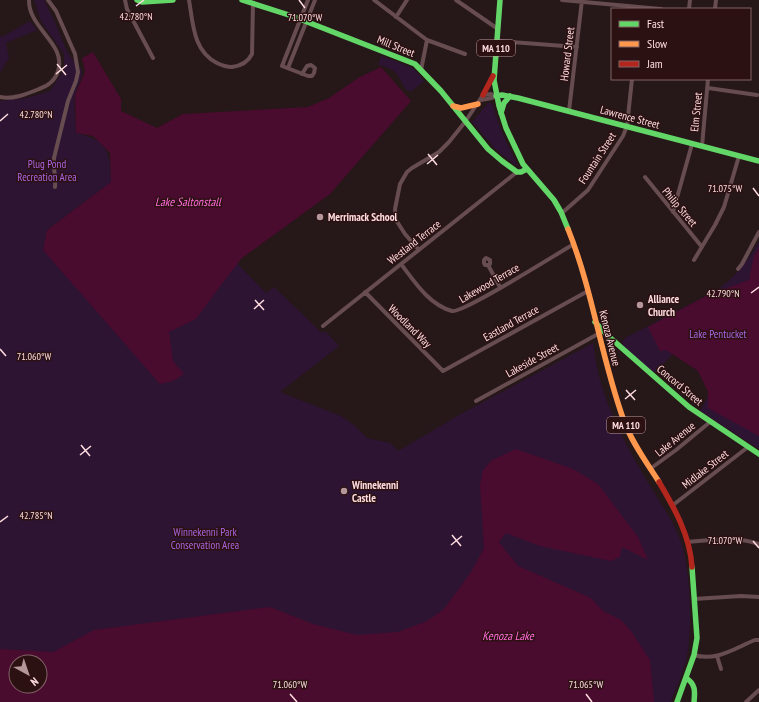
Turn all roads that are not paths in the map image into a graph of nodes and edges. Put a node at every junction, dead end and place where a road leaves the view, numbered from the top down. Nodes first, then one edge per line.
1 (29, 0) edge
2 (48, 0) edge
3 (125, 0) edge
4 (136, 0) edge
5 (173, 0) edge
6 (189, 0) edge
7 (242, 0) edge
8 (308, 0) edge
9 (315, 0) edge
10 (374, 0) edge
11 (407, 0) edge
12 (456, 0) edge
13 (500, 0) edge
14 (562, 0) edge
15 (640, 0) edge
16 (156, 1) edge
17 (582, 1) edge
18 (253, 3) junction
19 (639, 8) edge
20 (396, 17) junction
21 (300, 19) junction
22 (306, 22) junction
23 (498, 29) junction
24 (427, 40) junction
25 (497, 40) junction
26 (577, 47) junction
27 (465, 54) dead end
28 (153, 58) dead end
29 (288, 68) junction
30 (421, 70) junction
31 (302, 74) dead end
32 (494, 74) junction
33 (632, 80) edge
34 (708, 80) edge
35 (708, 88) junction
36 (757, 95) dead end
37 (496, 96) junction
38 (510, 96) junction
39 (0, 97) edge
40 (480, 100) junction
41 (452, 105) junction
42 (569, 111) junction
43 (501, 113) junction
44 (465, 122) junction
45 (627, 126) junction
46 (692, 144) junction
47 (702, 146) junction
48 (739, 156) junction
49 (759, 161) edge
50 (527, 169) junction
51 (517, 172) junction
52 (644, 177) dead end
53 (55, 187) dead end
54 (673, 212) junction
55 (562, 213) junction
56 (759, 232) edge
57 (574, 244) junction
58 (702, 247) junction
59 (419, 250) junction
60 (694, 260) dead end
61 (401, 264) junction
62 (488, 265) dead end
63 (738, 269) dead end
64 (500, 287) junction
65 (588, 291) junction
66 (365, 292) junction
67 (595, 322) junction
68 (322, 326) dead end
69 (598, 334) junction
70 (443, 371) joint
71 (476, 401) dead end
72 (710, 422) junction
73 (748, 447) junction
74 (759, 454) edge
75 (650, 469) junction
76 (673, 505) junction
77 (688, 542) junction
78 (759, 544) edge
79 (759, 597) edge
80 (694, 599) junction
81 (759, 640) edge
82 (694, 655) junction
83 (717, 656) junction
84 (721, 669) dead end
85 (685, 681) junction
86 (759, 690) edge
87 (677, 702) edge
88 (694, 702) edge
89 (746, 702) edge

1 - 39 street
2 - 53 street
3 - 28 street
4 - 16 main road
5 - 16 main road
6 - 18 street
7 - 18 main road, Mill Street
8 - 21 street
9 - 22 street
10 - 20 street
11 - 20 street
12 - 23 street
13 - 23 main road, Kenoza Avenue / MA 110
14 - 17 street
15 - 19 street
17 - 19 street
17 - 26 street, Howard Street
18 - 21 main road, Mill Street
20 - 24 street
21 - 22 main road, Mill Street
21 - 29 street
22 - 29 street
22 - 30 main road, Mill Street
23 - 25 main road, Kenoza Avenue / MA 110
24 - 27 street
24 - 30 street
25 - 26 street
25 - 32 main road, Kenoza Avenue / MA 110
26 - 42 street, Howard Street
29 - 31 street
30 - 41 main road, Mill Street
32 - 37 main road, Kenoza Avenue / MA 110
32 - 40 main road
33 - 45 street, Fountain Street
34 - 35 street, Elm Street
35 - 36 street
35 - 47 street, Elm Street
37 - 38 main road, Lawrence Street
37 - 40 street
37 - 43 main road, Kenoza Avenue / MA 110
38 - 42 main road, Lawrence Street
38 - 43 main road
40 - 41 main road
40 - 44 street
41 - 44 main road, Mill Street
42 - 45 main road, Lawrence Street
43 - 50 main road, Kenoza Avenue / MA 110
44 - 51 main road, Mill Street
44 - 59 street
45 - 46 main road, Lawrence Street
45 - 55 street, Fountain Street
46 - 47 main road, Lawrence Street
46 - 54 street
47 - 48 main road, Lawrence Street
48 - 49 main road, Lawrence Street
48 - 58 street
50 - 51 main road
50 - 55 main road, Kenoza Avenue / MA 110
51 - 59 street, Westland Terrace
52 - 54 street, Philip Street
54 - 58 street, Philip Street
55 - 57 main road, Kenoza Avenue / MA 110
56 - 63 street
57 - 64 street, Lakewood Terrace
57 - 65 main road, Kenoza Avenue / MA 110
58 - 60 street
59 - 61 street, Westland Terrace
61 - 64 street, Lakewood Terrace
61 - 66 street, Westland Terrace
62 - 64 street
65 - 67 main road, Kenoza Avenue / MA 110
65 - 70 street, Eastland Terrace
66 - 68 street, Westland Terrace
66 - 70 street, Woodland Way
67 - 69 main road, Kenoza Avenue / MA 110
67 - 72 main road, Concord Street
69 - 71 street, Lakeside Street
69 - 75 main road, Kenoza Avenue / MA 110
72 - 73 main road, Concord Street
72 - 75 street, Lake Avenue
73 - 74 main road, Concord Street
73 - 76 street, Midlake Street
75 - 76 main road, Kenoza Avenue / MA 110
76 - 77 main road, Kenoza Avenue / MA 110
77 - 78 street
77 - 80 main road, Kenoza Avenue / MA 110
79 - 80 street
80 - 82 main road, Kenoza Avenue / MA 110
81 - 83 street
82 - 83 street
82 - 85 main road, Kenoza Avenue / MA 110
83 - 84 street
85 - 87 main road, MA 110
85 - 88 main road
86 - 89 street

